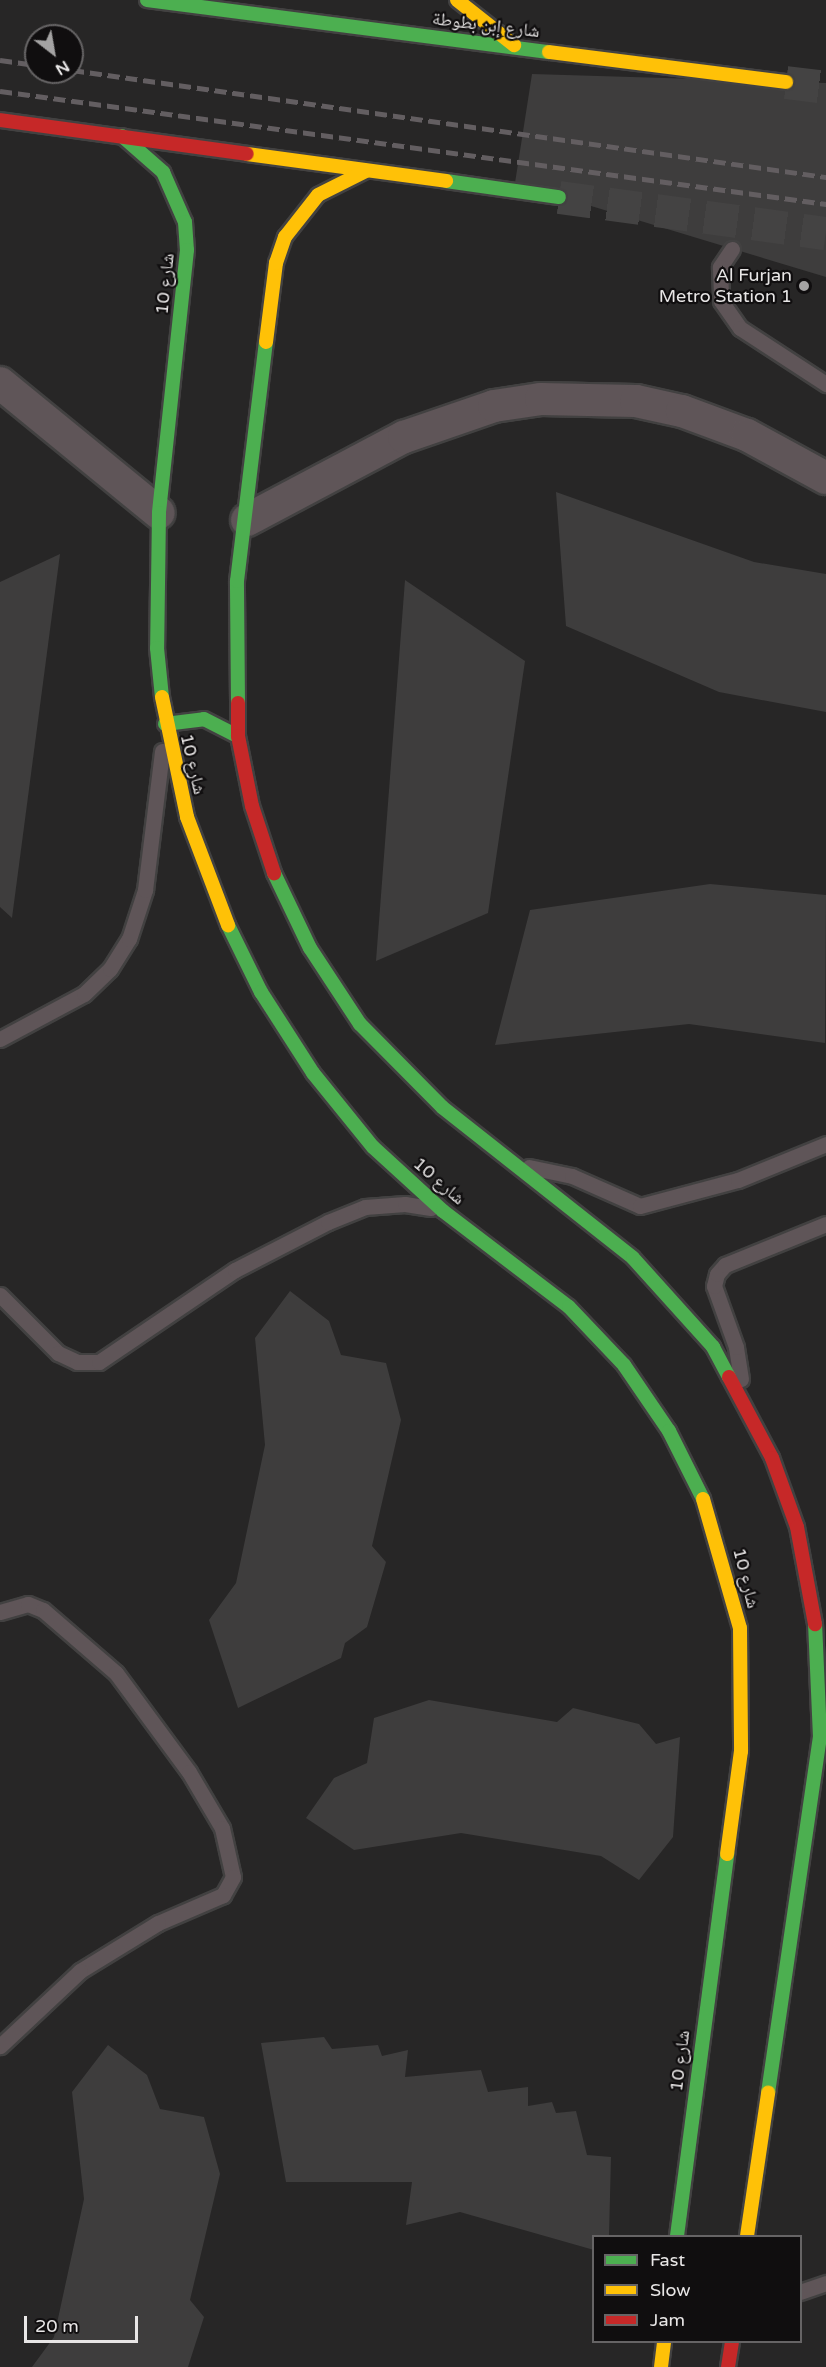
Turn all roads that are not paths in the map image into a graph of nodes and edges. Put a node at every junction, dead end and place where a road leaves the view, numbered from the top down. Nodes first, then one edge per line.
1 (151, 0) edge
2 (457, 0) edge
3 (518, 47) junction
4 (786, 82) tunnel mouth
5 (0, 120) edge
6 (122, 136) junction
7 (366, 171) junction
8 (559, 197) tunnel mouth
9 (732, 249) dead end
10 (0, 383) edge
11 (826, 384) edge
12 (252, 472) junction
13 (826, 478) edge
14 (313, 486) junction
15 (159, 513) junction
16 (247, 520) junction
17 (165, 724) junction
18 (238, 736) junction
19 (0, 1039) edge
20 (826, 1144) edge
21 (522, 1166) junction
22 (443, 1211) junction
23 (826, 1224) edge
24 (0, 1295) edge
25 (741, 1400) junction
26 (820, 1606) edge
27 (0, 1612) edge
28 (823, 1742) edge
29 (0, 2046) edge
30 (677, 2235) edge
31 (747, 2235) edge
32 (826, 2283) edge
33 (802, 2292) edge
34 (664, 2343) edge
35 (731, 2345) edge
36 (661, 2367) edge
37 (728, 2367) edge

1 - 3 street, شارع إبن بطوطة
2 - 3 street
3 - 4 street, شارع إبن بطوطة
5 - 6 street
6 - 7 street
6 - 15 street, شارع 10
7 - 8 street
7 - 12 street
9 - 11 lane
10 - 15 street
12 - 14 street
12 - 16 street
13 - 14 street
14 - 16 street
15 - 17 street, شارع 10
16 - 18 street
17 - 18 street
17 - 19 lane
17 - 22 street, شارع 10
18 - 21 street
20 - 21 lane
21 - 25 street
22 - 24 lane
22 - 30 street, شارع 10
23 - 25 lane
25 - 26 street
26 - 28 street
27 - 29 lane
28 - 31 street
32 - 33 lane
34 - 36 street
35 - 37 street

